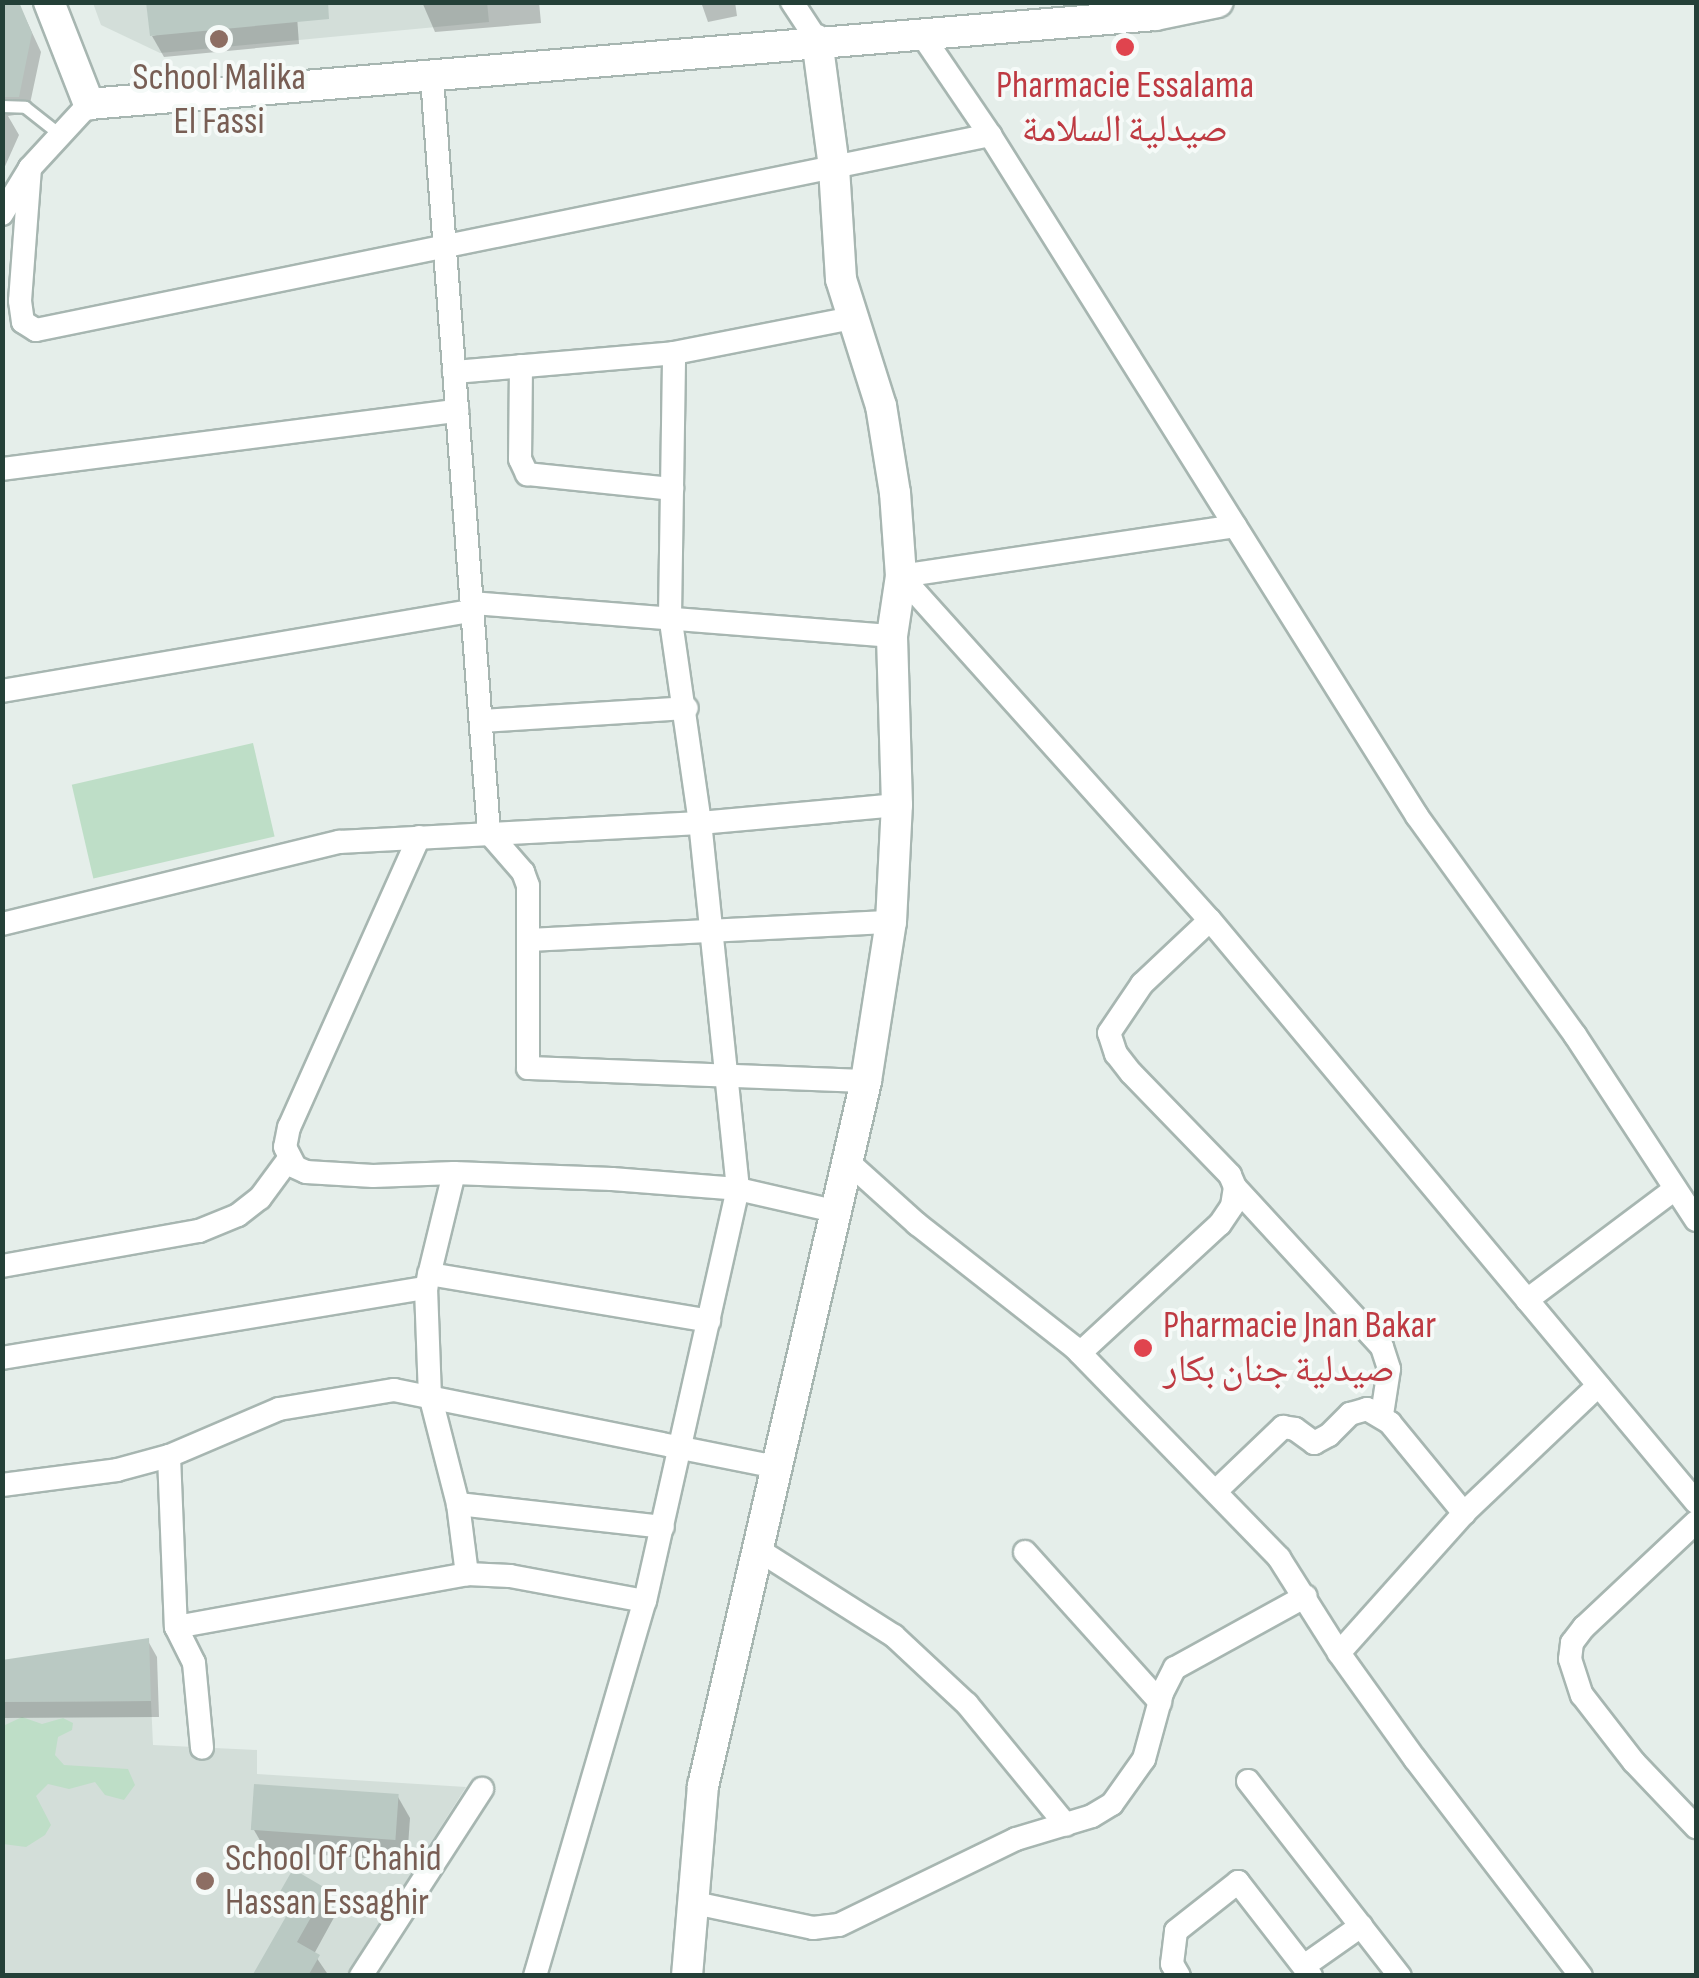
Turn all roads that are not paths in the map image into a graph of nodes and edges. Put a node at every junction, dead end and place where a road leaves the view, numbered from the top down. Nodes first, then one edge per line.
1 (50, 2) edge
2 (792, 2) edge
3 (1218, 2) edge
4 (920, 32) junction
5 (817, 40) junction
6 (432, 78) junction
7 (89, 104) junction
8 (2, 106) edge
9 (58, 133) junction
10 (990, 135) junction
11 (834, 166) junction
12 (30, 168) junction
13 (2, 214) edge
14 (445, 248) junction
15 (852, 318) junction
16 (674, 353) junction
17 (520, 366) junction
18 (454, 372) junction
19 (457, 410) junction
20 (2, 469) edge
21 (672, 490) junction
22 (1235, 526) junction
23 (900, 576) junction
24 (472, 607) junction
25 (670, 616) junction
26 (892, 636) junction
27 (2, 691) edge
28 (686, 708) junction
29 (481, 721) junction
30 (897, 805) junction
31 (700, 823) junction
32 (489, 833) junction
33 (419, 837) junction
34 (1210, 920) junction
35 (891, 922) junction
36 (2, 924) edge
37 (710, 932) junction
38 (530, 940) junction
39 (726, 1078) junction
40 (866, 1081) junction
41 (288, 1160) junction
42 (846, 1160) junction
43 (454, 1173) junction
44 (1235, 1187) junction
45 (738, 1189) junction
46 (1675, 1189) junction
47 (834, 1210) junction
48 (1696, 1220) edge
49 (2, 1266) edge
50 (427, 1281) junction
51 (1527, 1300) junction
52 (709, 1321) junction
53 (1080, 1353) junction
54 (2, 1358) edge
55 (1598, 1386) junction
56 (430, 1395) junction
57 (1382, 1415) junction
58 (682, 1445) junction
59 (169, 1456) junction
60 (776, 1467) junction
61 (2, 1485) edge
62 (1216, 1491) junction
63 (1696, 1502) edge
64 (458, 1504) junction
65 (1464, 1513) junction
66 (1696, 1522) edge
67 (663, 1527) junction
68 (757, 1549) junction
69 (1026, 1552) dead end
70 (467, 1574) junction
71 (1306, 1596) junction
72 (644, 1601) junction
73 (176, 1628) junction
74 (1339, 1653) junction
75 (1160, 1702) junction
76 (202, 1748) dead end
77 (1248, 1781) dead end
78 (482, 1789) dead end
79 (1066, 1824) junction
80 (1696, 1828) edge
81 (690, 1902) junction
82 (1362, 1926) junction
83 (1307, 1971) edge
84 (361, 1976) edge
85 (536, 1976) edge
86 (687, 1976) edge
87 (1180, 1976) edge
88 (1400, 1976) edge
89 (1580, 1976) edge

1 - 7 street
2 - 5 street
3 - 4 street
4 - 5 street
4 - 10 street
5 - 6 street
5 - 11 street
6 - 7 street
6 - 14 street
7 - 9 street
8 - 9 lane
9 - 12 street
10 - 11 street
10 - 22 street
11 - 14 street
11 - 15 street
12 - 13 street
12 - 14 street
14 - 18 street
15 - 16 street
15 - 23 street
16 - 17 street
16 - 21 street
17 - 18 street
17 - 21 street
18 - 19 street
19 - 20 street
19 - 24 street
21 - 25 street
22 - 23 street
22 - 46 street
23 - 26 street
23 - 34 street
24 - 25 street
24 - 27 street
24 - 29 street
25 - 26 street
25 - 28 street
26 - 30 street
28 - 29 street
28 - 31 street
29 - 32 street
30 - 31 street
30 - 35 street
31 - 32 street
31 - 37 street
32 - 33 street
32 - 38 street
33 - 36 street
33 - 41 street
34 - 44 street
34 - 51 street
35 - 37 street
35 - 40 street
37 - 38 street
37 - 39 street
38 - 39 street
39 - 40 street
39 - 45 street
40 - 42 street
41 - 43 street
41 - 49 street
42 - 47 street
42 - 53 street
43 - 45 street
43 - 50 street
44 - 53 street
44 - 57 street
45 - 47 street
45 - 52 street
46 - 48 street
46 - 51 street
47 - 60 street
50 - 52 street
50 - 54 street
50 - 56 street
51 - 55 street
52 - 58 street
53 - 62 street
55 - 63 street
55 - 65 street
56 - 58 street
56 - 59 street
56 - 64 street
57 - 62 street
57 - 65 street
58 - 60 street
58 - 67 street
59 - 61 street
59 - 73 street
60 - 68 street
62 - 71 street
64 - 67 street
64 - 70 street
65 - 74 street
66 - 80 street
67 - 72 street
68 - 79 street
68 - 81 street
69 - 75 street
70 - 72 street
70 - 73 street
71 - 74 street
71 - 75 street
72 - 85 street
73 - 76 street
74 - 89 street
75 - 79 street
77 - 82 street
78 - 84 street
79 - 81 street
81 - 86 street
82 - 83 street
82 - 88 street
83 - 87 street

